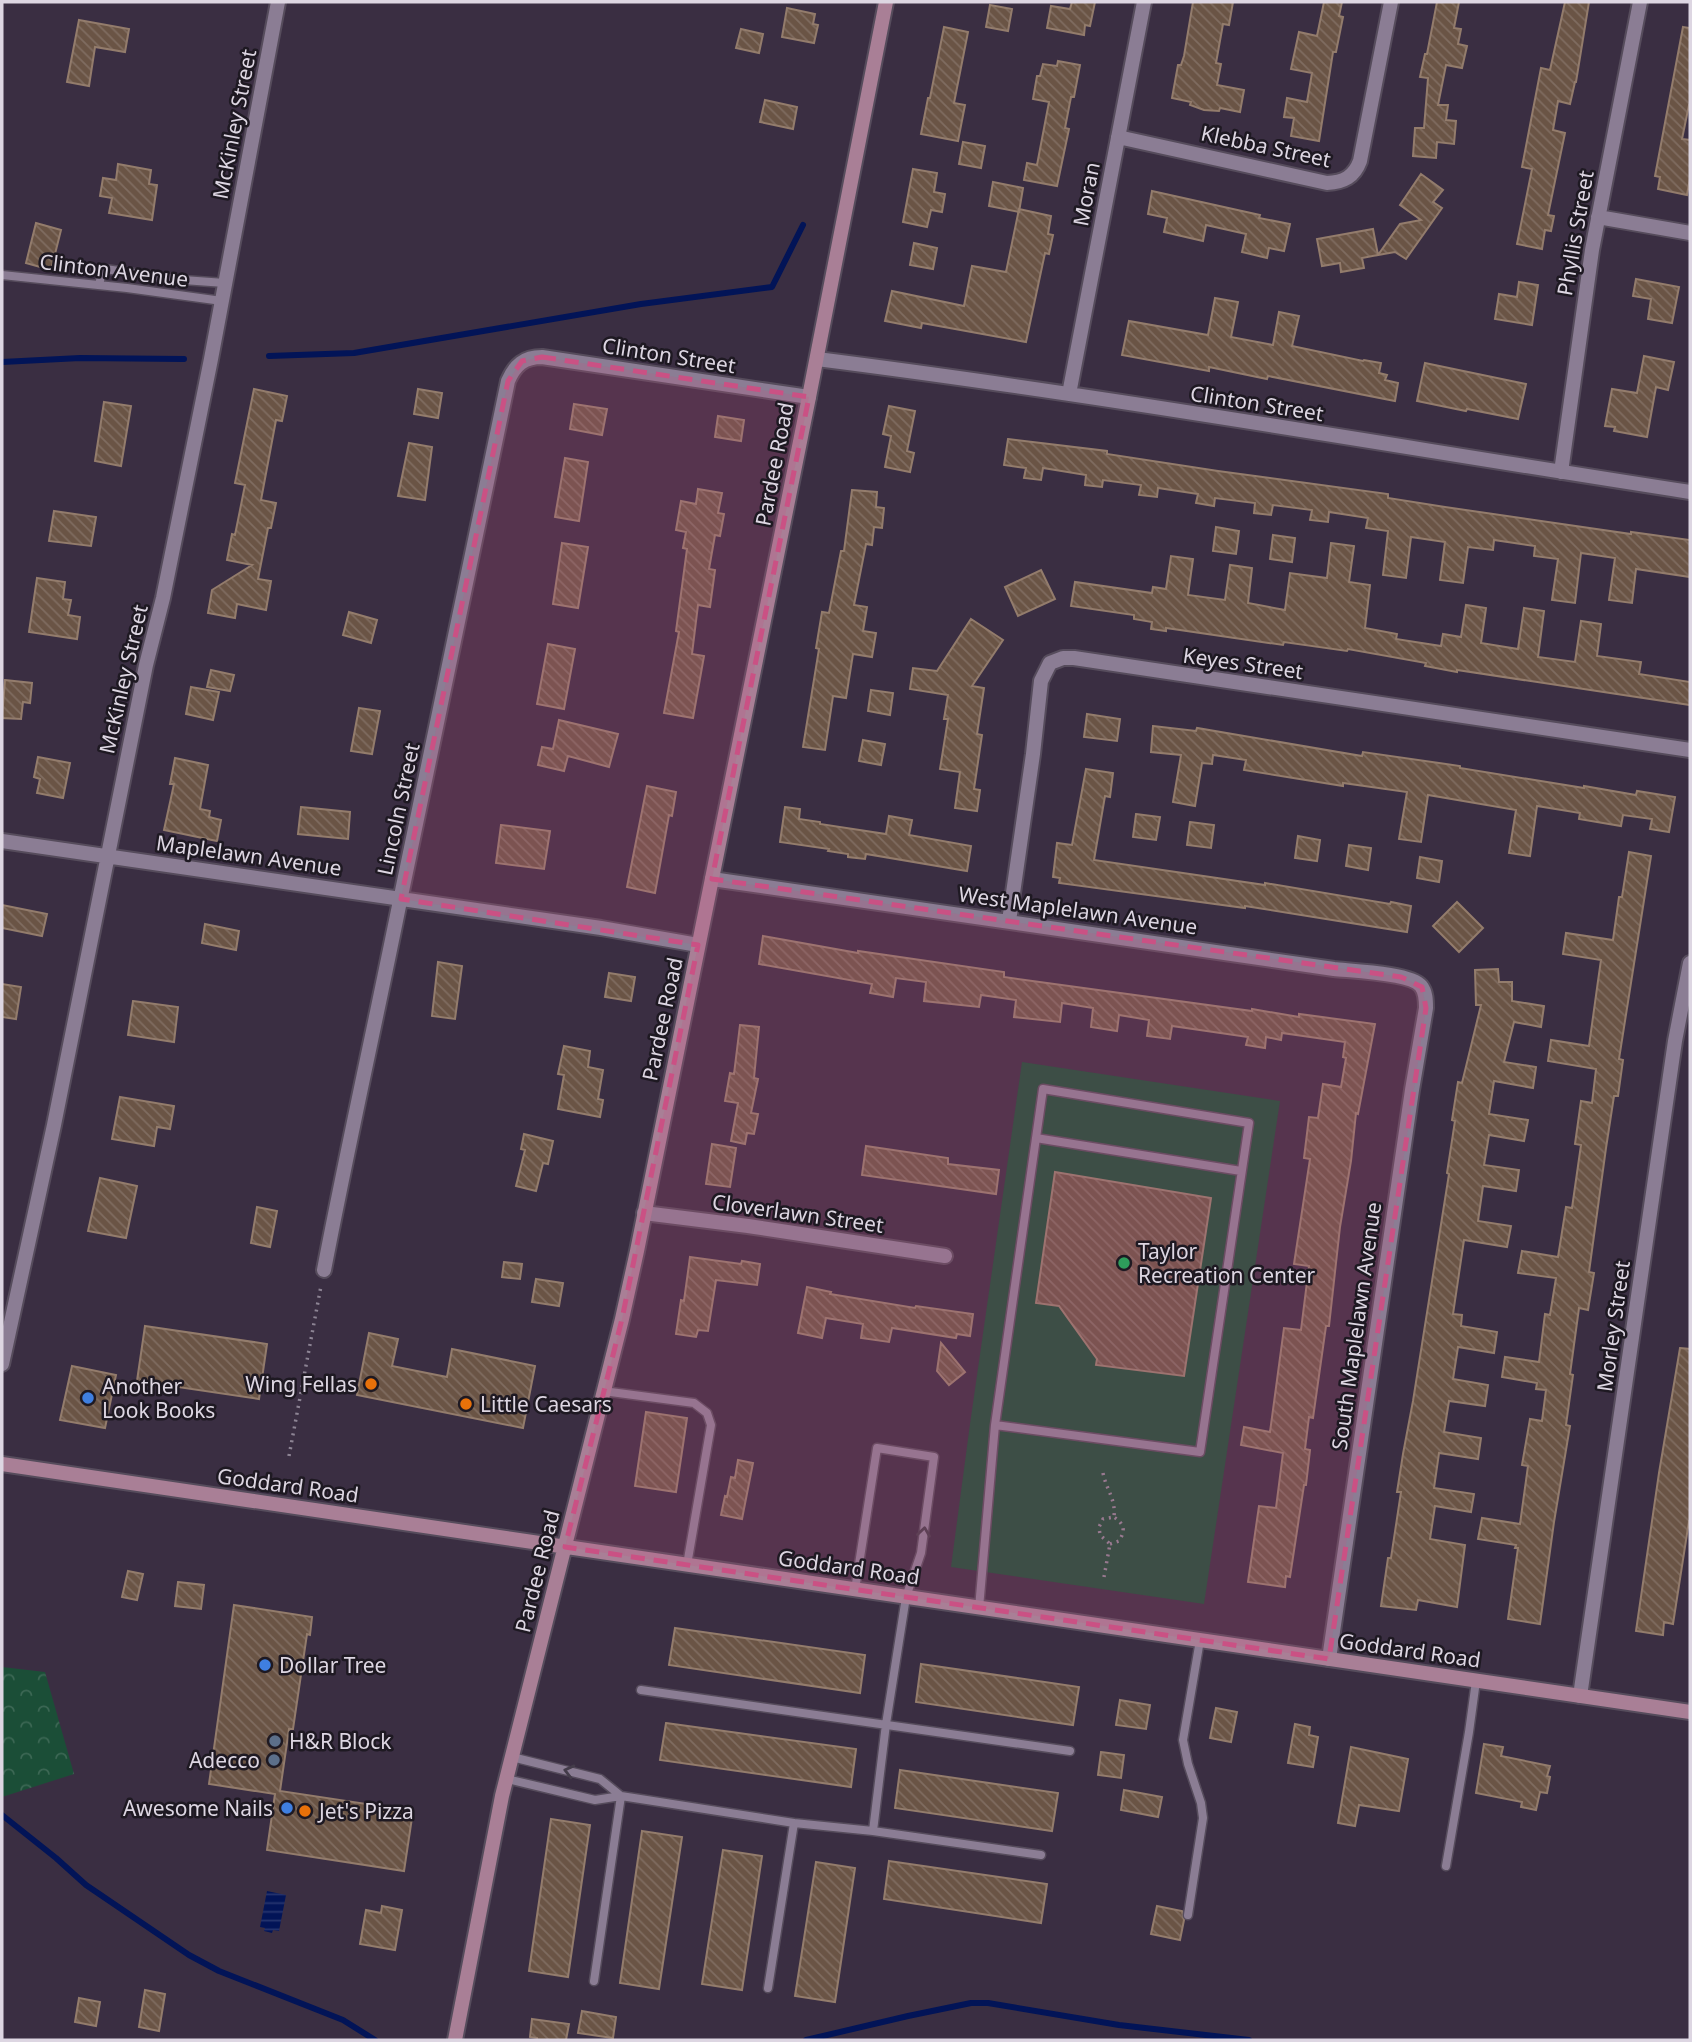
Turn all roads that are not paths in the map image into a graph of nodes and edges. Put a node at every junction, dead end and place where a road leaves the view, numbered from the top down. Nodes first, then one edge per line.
1 (278, 2) edge
2 (887, 2) edge
3 (1144, 2) edge
4 (1391, 2) edge
5 (1640, 2) edge
6 (1118, 137) junction
7 (1598, 217) junction
8 (1690, 233) edge
9 (2, 275) edge
10 (225, 283) junction
11 (99, 285) junction
12 (222, 301) junction
13 (817, 359) junction
14 (522, 361) joint
15 (1069, 394) junction
16 (809, 397) junction
17 (1561, 472) junction
18 (1690, 492) edge
19 (1690, 750) edge
20 (2, 841) edge
21 (106, 856) junction
22 (712, 878) junction
23 (401, 899) junction
24 (1009, 921) junction
25 (698, 945) junction
26 (1690, 963) edge
27 (1426, 999) joint
28 (1036, 1138) junction
29 (1241, 1171) junction
30 (644, 1213) junction
31 (944, 1256) dead end
32 (324, 1270) road end
33 (2, 1364) edge
34 (603, 1391) junction
35 (995, 1425) junction
36 (2, 1464) edge
37 (565, 1547) junction
38 (687, 1565) junction
39 (855, 1590) junction
40 (905, 1597) junction
41 (979, 1608) junction
42 (1200, 1640) junction
43 (1329, 1659) junction
44 (1476, 1681) junction
45 (640, 1690) dead end
46 (1580, 1696) junction
47 (1690, 1712) edge
48 (886, 1724) junction
49 (1070, 1751) dead end
50 (512, 1757) junction
51 (507, 1779) junction
52 (621, 1796) junction
53 (794, 1823) junction
54 (873, 1831) junction
55 (1041, 1855) dead end
56 (1446, 1866) dead end
57 (1188, 1915) dead end
58 (594, 1981) dead end
59 (768, 1988) dead end
60 (455, 2040) edge

1 - 10 street, McKinley Street
2 - 13 main road, Pardee Road
3 - 6 street, Moran
4 - 6 street, Klebba Street
5 - 7 street, Phyllis Street
6 - 15 street, Moran
7 - 8 street
7 - 17 street, Phyllis Street
9 - 11 lane, Clinton Avenue
10 - 11 lane
10 - 12 street, McKinley Street
11 - 12 lane, Clinton Avenue
12 - 21 street, McKinley Street
13 - 15 street, Clinton Street
13 - 16 main road, Pardee Road
14 - 16 street, Clinton Street
14 - 23 street, Lincoln Street
15 - 17 street, Clinton Street
16 - 22 main road, Pardee Road
17 - 18 street, Clinton Street
19 - 24 street, Keyes Street
20 - 21 street, Maplelawn Avenue
21 - 23 street, Maplelawn Avenue
21 - 33 street, McKinley Street
22 - 24 street, West Maplelawn Avenue
22 - 25 main road, Pardee Road
23 - 25 street, Maplelawn Avenue
23 - 32 street, Lincoln Street
24 - 27 street, West Maplelawn Avenue
25 - 30 main road, Pardee Road
26 - 46 street, Morley Street
27 - 43 street, South Maplelawn Avenue
28 - 29 lane
28 - 29 lane
28 - 35 lane
29 - 35 lane
30 - 31 street, Cloverlawn Street
30 - 34 main road, Pardee Road
34 - 37 main road, Pardee Road
34 - 38 lane
35 - 41 lane
36 - 37 main road, Goddard Road
37 - 38 main road, Goddard Road
37 - 50 main road, Pardee Road
38 - 39 main road, Goddard Road
39 - 40 main road, Goddard Road
40 -> 39 lane
40 - 41 main road, Goddard Road
40 - 48 lane
41 - 42 main road, Goddard Road
42 - 43 main road, Goddard Road
42 - 57 lane
43 - 44 main road, Goddard Road
44 - 46 main road, Goddard Road
44 - 56 lane
45 - 48 lane
46 - 47 main road, Goddard Road
48 - 49 lane
48 - 54 lane
50 - 51 main road, Pardee Road
52 -> 50 lane
51 - 52 lane
51 - 60 main road, Pardee Road
52 - 53 lane
52 - 58 lane
53 - 54 lane
53 - 59 lane
54 - 55 lane

